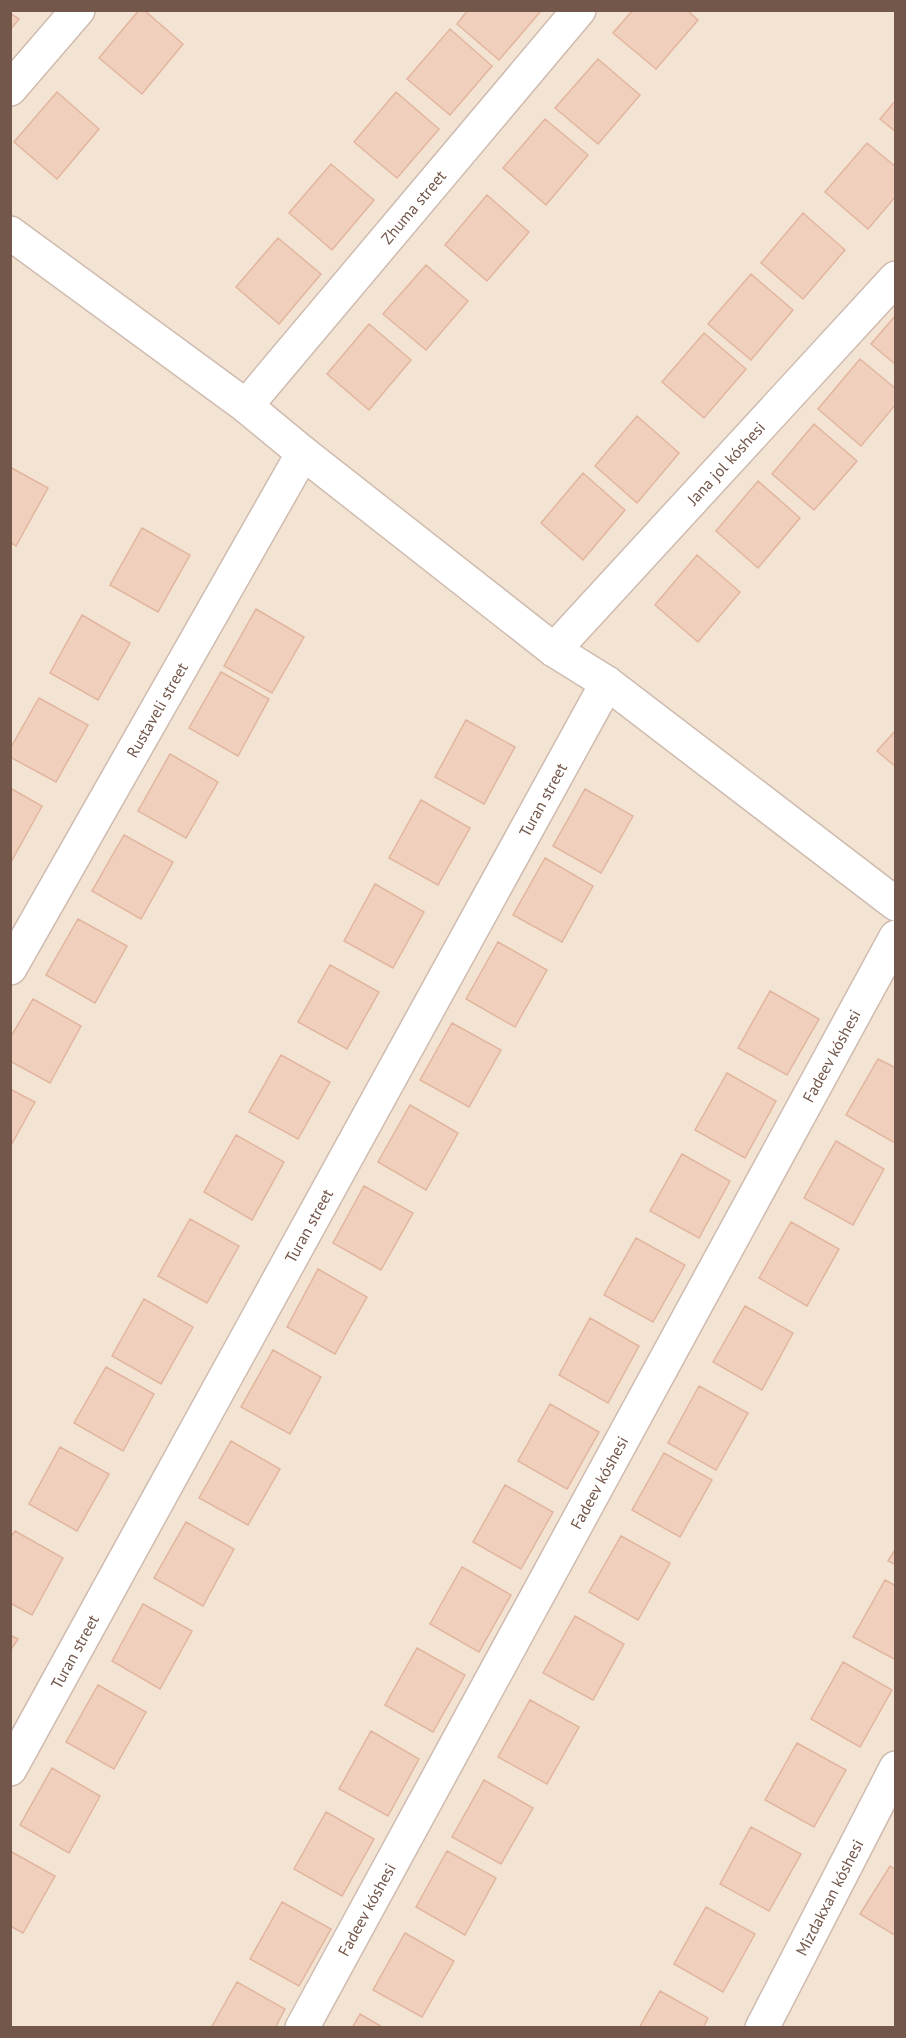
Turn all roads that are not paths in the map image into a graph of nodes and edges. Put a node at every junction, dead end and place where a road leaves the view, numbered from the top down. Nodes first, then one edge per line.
1 (78, 10) edge
2 (579, 10) edge
3 (10, 89) edge
4 (10, 233) edge
5 (896, 278) edge
6 (246, 406) junction
7 (303, 453) junction
8 (554, 650) junction
9 (607, 683) junction
10 (896, 904) edge
11 (896, 937) edge
12 (10, 968) edge
13 (896, 1768) edge
14 (10, 1769) edge
15 (302, 2028) edge
16 (762, 2028) edge

1 - 3 street
2 - 6 street, Zhuma street
4 - 6 street
5 - 8 street, Jana jol kóshesi
6 - 7 street
7 - 8 street
7 - 12 street, Rustaveli street
8 - 9 street
9 - 10 street
9 - 14 street, Turan street
11 - 15 street, Fadeev kóshesi
13 - 16 street, Mizdakxan kóshesi

